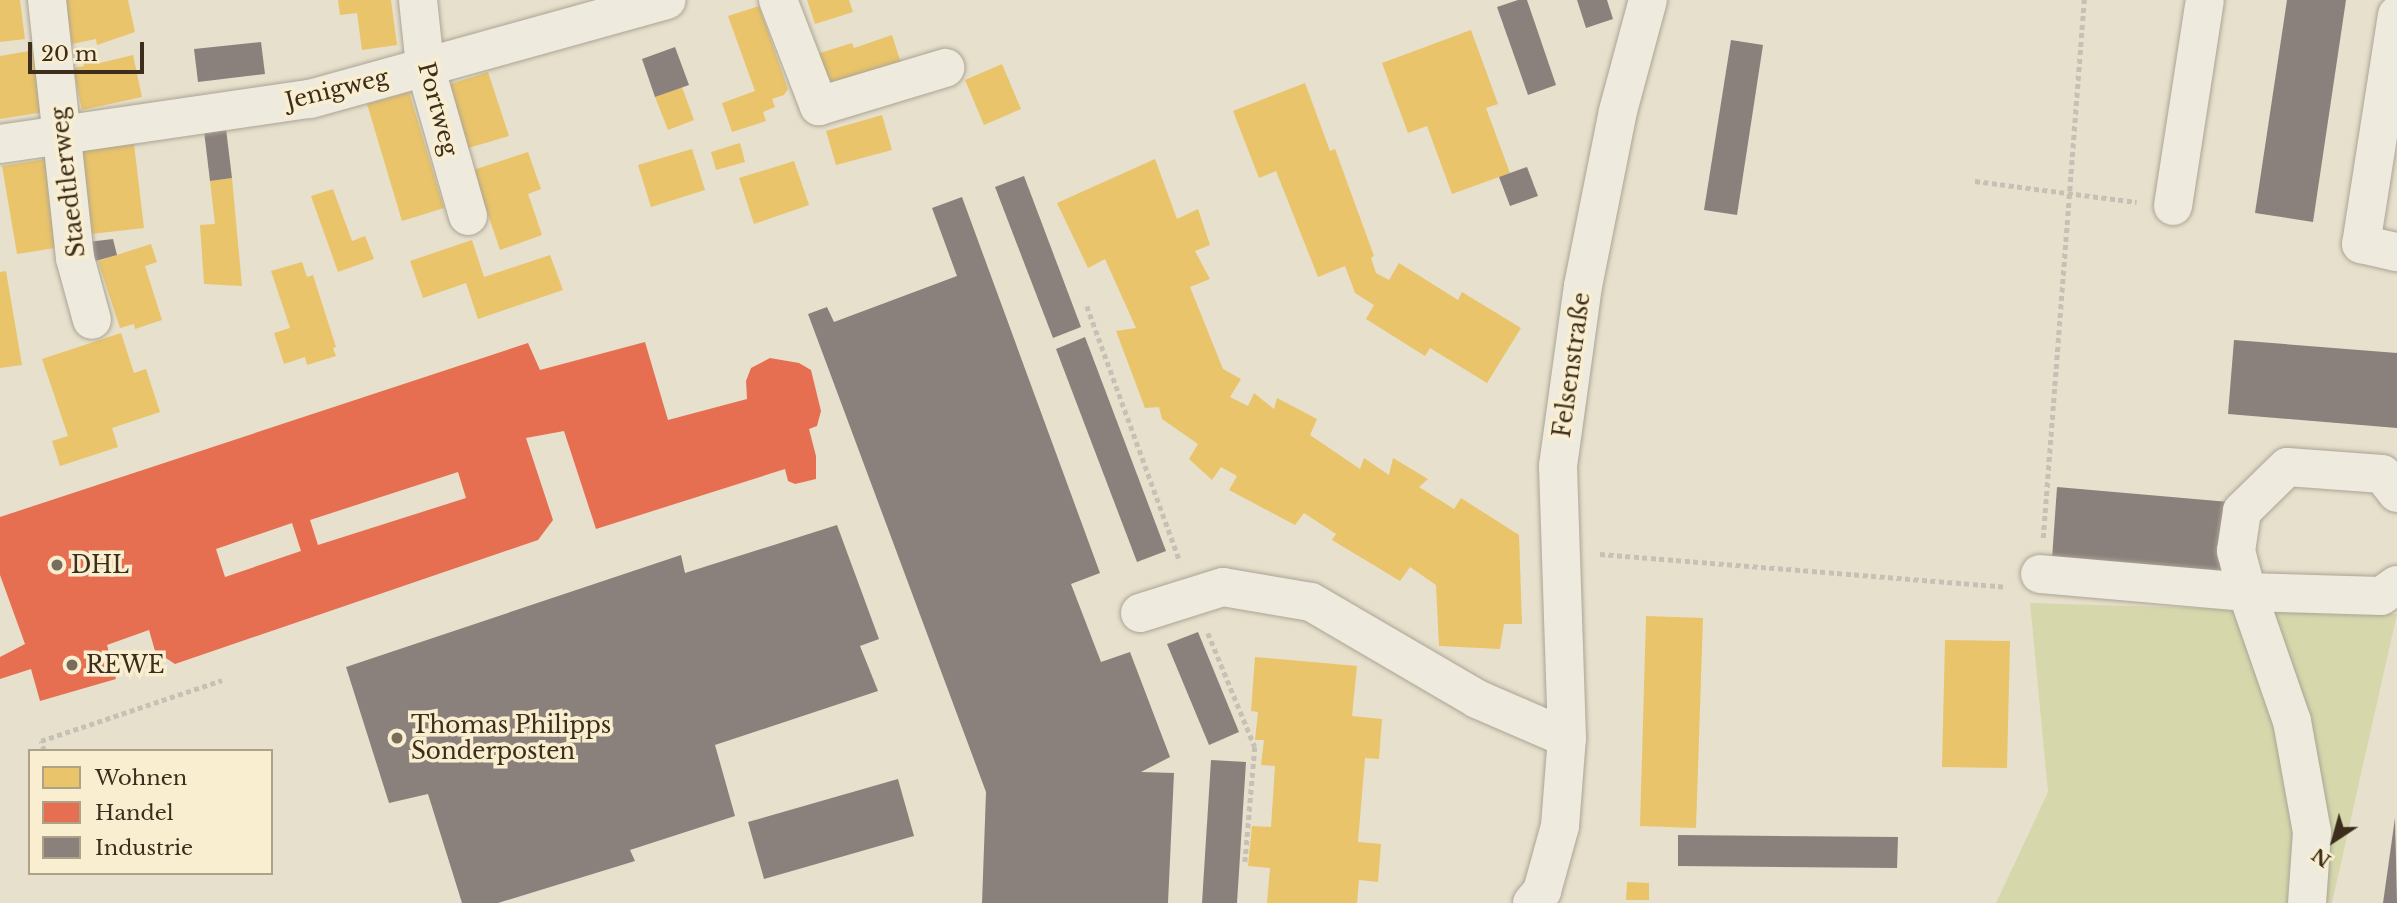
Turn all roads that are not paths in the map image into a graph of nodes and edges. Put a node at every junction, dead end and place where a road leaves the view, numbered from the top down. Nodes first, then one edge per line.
1 (47, 0) edge
2 (418, 0) edge
3 (667, 0) edge
4 (778, 0) edge
5 (1648, 0) edge
6 (2198, 1) edge
7 (2397, 15) edge
8 (425, 66) junction
9 (945, 68) dead end
10 (63, 136) junction
11 (0, 144) edge
12 (2173, 206) road end
13 (468, 216) dead end
14 (2397, 252) edge
15 (92, 320) dead end
16 (2397, 493) edge
17 (2040, 574) road end
18 (2397, 585) edge
19 (2247, 592) junction
20 (1140, 613) dead end
21 (1567, 738) junction
22 (1532, 903) edge
23 (2307, 903) edge

1 - 10 street, Staedtlerweg
2 - 8 street, Portweg
3 - 8 street, Jenigweg
4 - 9 street
5 - 21 street, Felsenstraße
6 - 12 street
7 - 14 street
8 - 10 street, Jenigweg
8 - 13 street, Portweg
10 - 11 street, Jenigweg
10 - 15 street, Staedtlerweg
16 - 19 street
17 - 19 street
18 - 19 street
19 - 23 street
20 - 21 street
21 - 22 street, Felsenstraße

